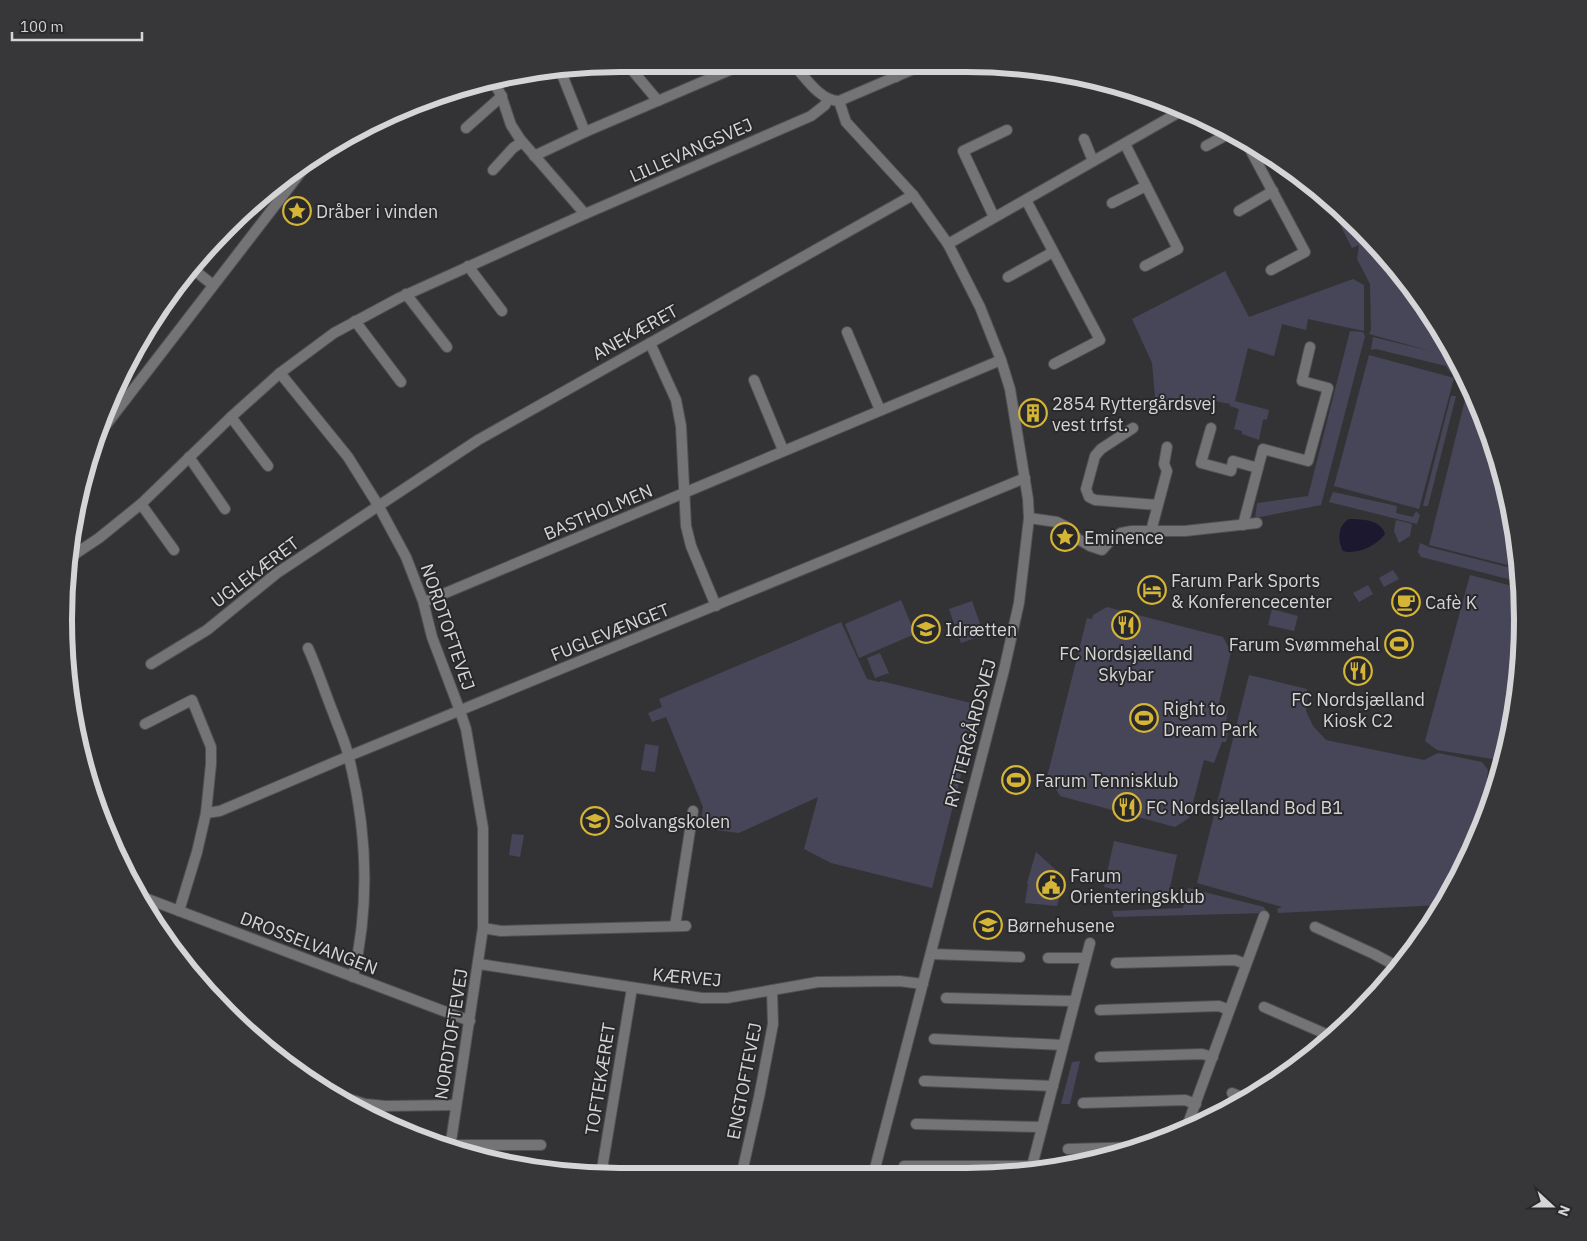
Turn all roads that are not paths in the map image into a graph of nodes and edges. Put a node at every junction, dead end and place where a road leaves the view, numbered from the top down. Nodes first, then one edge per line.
1 (633, 72) edge
2 (725, 72) edge
3 (800, 72) edge
4 (895, 72) edge
5 (906, 72) edge
6 (563, 76) edge
7 (896, 76) junction
8 (497, 87) edge
9 (502, 96) junction
10 (828, 99) junction
11 (658, 101) junction
12 (839, 101) junction
13 (1176, 114) edge
14 (466, 128) dead end
15 (1007, 130) dead end
16 (585, 132) junction
17 (1223, 137) edge
18 (1084, 139) dead end
19 (522, 142) junction
20 (1125, 144) junction
21 (1206, 146) dead end
22 (1252, 153) edge
23 (534, 156) junction
24 (1093, 161) junction
25 (493, 170) dead end
26 (294, 181) edge
27 (1146, 186) junction
28 (1272, 191) junction
29 (912, 195) junction
30 (1026, 200) junction
31 (1112, 203) dead end
32 (1239, 211) dead end
33 (585, 214) junction
34 (994, 217) junction
35 (948, 244) junction
36 (1053, 252) junction
37 (468, 266) junction
38 (1145, 266) dead end
39 (1271, 270) dead end
40 (197, 273) edge
41 (1008, 277) dead end
42 (213, 285) junction
43 (406, 294) junction
44 (502, 311) dead end
45 (355, 322) junction
46 (847, 332) dead end
47 (650, 343) junction
48 (447, 347) dead end
49 (1310, 347) dead end
50 (1001, 360) junction
51 (1054, 364) dead end
52 (280, 374) junction
53 (754, 380) dead end
54 (401, 382) dead end
55 (880, 410) junction
56 (112, 417) edge
57 (231, 417) junction
58 (1133, 428) dead end
59 (1211, 428) dead end
60 (1168, 447) dead end
61 (783, 450) junction
62 (189, 457) junction
63 (268, 466) dead end
64 (1258, 468) junction
65 (1025, 478) junction
66 (685, 494) junction
67 (141, 504) junction
68 (378, 505) junction
69 (1157, 505) junction
70 (226, 509) dead end
71 (1029, 518) junction
72 (1257, 523) dead end
73 (1243, 525) junction
74 (1151, 531) junction
75 (174, 550) dead end
76 (77, 553) edge
77 (424, 602) junction
78 (716, 606) junction
79 (308, 648) dead end
80 (151, 664) dead end
81 (460, 710) junction
82 (145, 724) dead end
83 (349, 756) junction
84 (693, 811) dead end
85 (206, 813) junction
86 (150, 900) edge
87 (179, 911) junction
88 (1264, 916) dead end
89 (1315, 927) dead end
90 (483, 928) junction
91 (1090, 943) dead end
92 (931, 954) junction
93 (1020, 957) dead end
94 (1048, 958) dead end
95 (1086, 958) junction
96 (1116, 963) dead end
97 (479, 964) junction
98 (1246, 964) junction
99 (1393, 964) edge
100 (353, 977) junction
101 (923, 984) junction
102 (632, 988) junction
103 (772, 990) junction
104 (946, 998) dead end
105 (1074, 1001) junction
106 (1264, 1007) dead end
107 (1100, 1010) dead end
108 (1229, 1010) junction
109 (470, 1021) junction
110 (1326, 1034) edge
111 (934, 1039) dead end
112 (1063, 1045) junction
113 (1100, 1056) dead end
114 (1213, 1058) junction
115 (924, 1081) dead end
116 (1053, 1086) junction
117 (1232, 1093) dead end
118 (1239, 1096) edge
119 (360, 1102) edge
120 (1082, 1103) dead end
121 (1196, 1104) junction
122 (456, 1105) junction
123 (1190, 1121) edge
124 (916, 1124) dead end
125 (1042, 1127) junction
126 (447, 1140) edge
127 (541, 1145) dead end
128 (466, 1146) edge
129 (1115, 1148) edge
130 (1068, 1149) dead end
131 (1033, 1164) edge
132 (904, 1166) dead end
133 (602, 1167) edge
134 (990, 1167) edge
135 (743, 1168) edge
136 (875, 1168) edge

1 - 11 street
2 - 11 street
3 - 10 street
4 - 7 street
5 - 7 street
6 - 16 street
7 - 12 street
8 - 9 street
9 - 14 street
9 - 19 street
10 - 12 street
10 - 33 street, LILLEVANGSVEJ
11 - 16 street
12 - 29 street, RYTTERGÅRDSVEJ
13 - 20 street
15 - 34 street
16 - 23 street
17 - 21 street
18 - 24 street
19 - 23 street
19 - 25 street
20 - 24 street
20 - 27 street
22 - 28 street
23 - 33 street
24 - 30 street
26 - 42 street
27 - 31 street
27 - 38 street
28 - 32 street
28 - 39 street
29 - 35 street, RYTTERGÅRDSVEJ
29 - 47 street, ANEKÆRET
30 - 34 street
30 - 36 street
33 - 37 street, LILLEVANGSVEJ
34 - 35 street
35 - 50 street, RYTTERGÅRDSVEJ
36 - 41 street
36 - 51 street
37 - 43 street, LILLEVANGSVEJ
37 - 44 street
40 - 42 street
42 - 56 street
43 - 45 street, LILLEVANGSVEJ
43 - 48 street
45 - 52 street, LILLEVANGSVEJ
45 - 54 street
46 - 55 street
47 - 66 street
47 - 68 street, ANEKÆRET
49 - 64 street
50 - 55 street, BASTHOLMEN
50 - 65 street, RYTTERGÅRDSVEJ
52 - 57 street, LILLEVANGSVEJ
52 - 68 street, NORDTOFTEVEJ
53 - 61 street
55 - 61 street, BASTHOLMEN
57 - 62 street, LILLEVANGSVEJ
57 - 63 street
58 - 69 street
59 - 64 street
60 - 69 street
61 - 66 street, BASTHOLMEN
62 - 67 street, LILLEVANGSVEJ
62 - 70 street
64 - 73 street
65 - 71 street, RYTTERGÅRDSVEJ
65 - 78 street, FUGLEVÆNGET
66 - 77 street, BASTHOLMEN
66 - 78 street
67 - 75 street
67 - 76 street, LILLEVANGSVEJ
68 - 77 street, NORDTOFTEVEJ
68 - 80 street, UGLEKÆRET
69 - 74 street
71 - 74 street
71 - 92 street, RYTTERGÅRDSVEJ
72 - 73 street
73 - 74 street
77 - 81 street, NORDTOFTEVEJ
78 - 81 street, FUGLEVÆNGET
79 - 83 street
81 - 83 street, FUGLEVÆNGET
81 - 90 street, NORDTOFTEVEJ
82 - 85 street
83 - 85 street, FUGLEVÆNGET
83 - 100 street
84 - 90 street
85 - 87 street
86 - 87 street, DROSSELVANGEN
87 - 100 street, DROSSELVANGEN
88 - 98 street
89 - 99 street
90 - 97 street, NORDTOFTEVEJ
91 - 95 street
92 - 93 street
92 - 101 street, RYTTERGÅRDSVEJ
94 - 95 street
95 - 105 street
96 - 98 street
97 - 102 street, KÆRVEJ
97 - 109 street, NORDTOFTEVEJ
98 - 108 street
100 - 109 street, DROSSELVANGEN
101 - 103 street, KÆRVEJ
101 - 136 street, RYTTERGÅRDSVEJ
102 - 103 street, KÆRVEJ
102 - 133 street, TOFTEKÆRET
103 - 135 street, ENGTOFTEVEJ
104 - 105 street
105 - 112 street
106 - 110 street
107 - 108 street
108 - 114 street
109 - 122 street, NORDTOFTEVEJ
111 - 112 street
112 - 116 street
113 - 114 street
114 - 121 street
115 - 116 street
116 - 125 street
117 - 118 street
119 - 122 street
120 - 121 street
121 - 123 street
122 - 126 street, NORDTOFTEVEJ
124 - 125 street
125 - 131 street
127 - 128 street, NORDTOFTEVEJ
129 - 130 street
132 - 134 street

